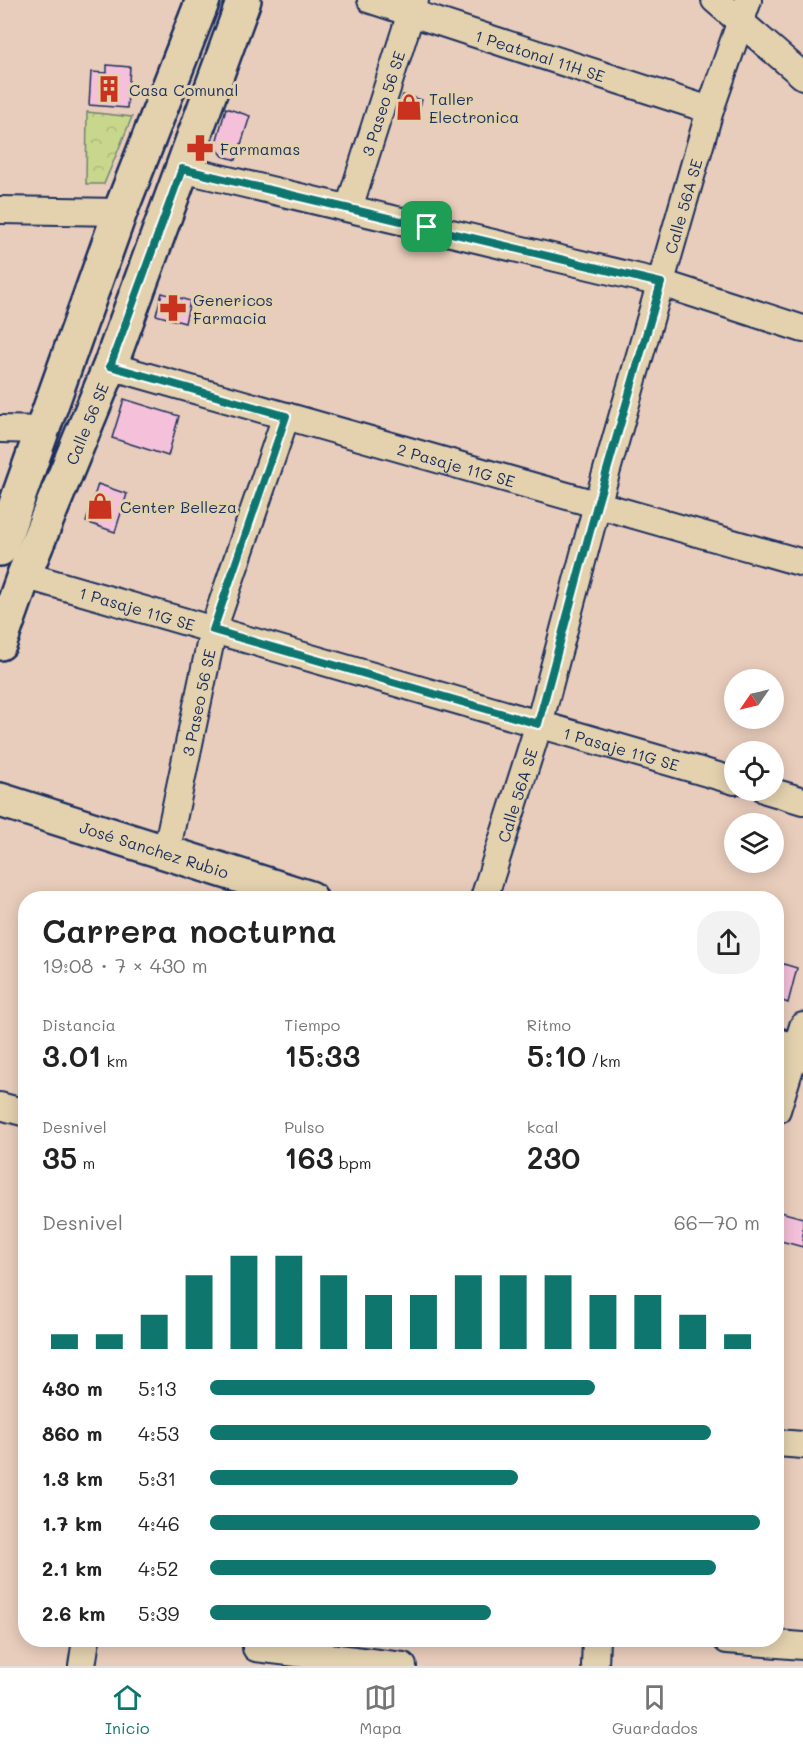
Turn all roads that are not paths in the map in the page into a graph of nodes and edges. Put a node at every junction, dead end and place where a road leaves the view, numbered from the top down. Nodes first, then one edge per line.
1 (203, 0) edge
2 (244, 0) edge
3 (371, 0) edge
4 (715, 0) edge
5 (413, 7) edge
6 (745, 11) edge
7 (803, 75) edge
8 (710, 110) junction
9 (182, 169) junction
10 (349, 208) junction
11 (0, 210) edge
12 (120, 212) junction
13 (661, 283) junction
14 (803, 329) edge
15 (110, 366) junction
16 (286, 416) junction
17 (0, 429) edge
18 (44, 430) junction
19 (597, 505) junction
20 (0, 549) edge
21 (803, 563) edge
22 (24, 575) junction
23 (213, 630) junction
24 (0, 643) edge
25 (538, 724) junction
26 (724, 778) edge
27 (784, 795) edge
28 (0, 800) edge
29 (803, 801) edge
30 (166, 853) junction
31 (259, 891) edge
32 (486, 891) edge
33 (796, 1044) edge
34 (784, 1086) edge
35 (0, 1106) edge
36 (18, 1111) edge
37 (784, 1444) edge
38 (803, 1445) edge
39 (784, 1644) edge
40 (803, 1646) edge
41 (85, 1647) edge
42 (596, 1647) edge
43 (256, 1651) edge
44 (82, 1666) edge
45 (403, 1666) edge
46 (595, 1666) edge

1 - 12 main road
2 - 9 main road, Calle 56 SE
3 - 5 street, 1 Peatonal 11H SE
4 - 6 street
5 - 8 street, 1 Peatonal 11H SE
5 - 10 street, 3 Paseo 56 SE
6 - 7 street
6 - 8 street, Calle 56A SE
8 - 13 street, Calle 56A SE
9 - 10 street
9 - 15 main road, Calle 56 SE
10 - 13 street
11 - 12 street
12 - 18 main road
13 - 14 street
13 - 19 street, Calle 56A SE
15 - 16 street, 2 Pasaje 11G SE
15 - 22 main road, Calle 56 SE
16 - 19 street, 2 Pasaje 11G SE
16 - 23 street, 3 Paseo 56 SE
17 - 18 street
18 - 20 main road
19 - 21 street, 2 Pasaje 11G SE
19 - 25 street, Calle 56A SE
22 - 23 street, 1 Pasaje 11G SE
22 - 24 main road, Calle 56 SE
23 - 25 street, 1 Pasaje 11G SE
23 - 30 street, 3 Paseo 56 SE
25 - 26 street, 1 Pasaje 11G SE
25 - 32 street, Calle 56A SE
27 - 29 street
28 - 30 main road, José Sanchez Rubio
30 - 31 main road, José Sanchez Rubio
33 - 34 street
35 - 36 street
37 - 38 street
39 - 40 street
41 - 44 street
42 - 46 street
43 - 45 street

